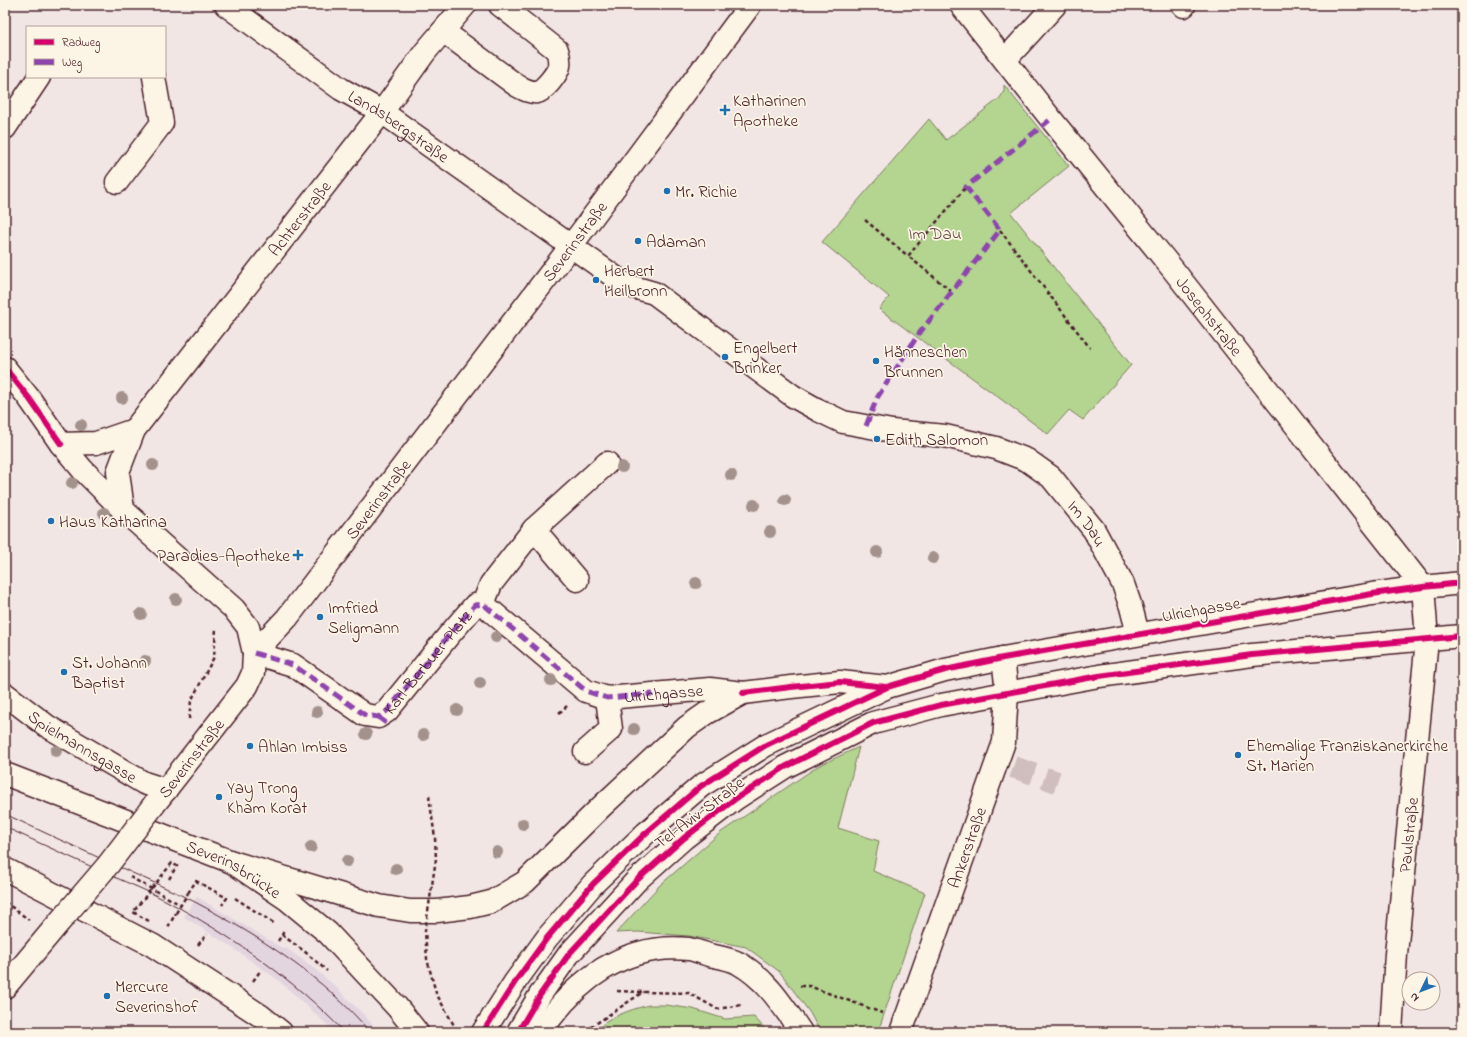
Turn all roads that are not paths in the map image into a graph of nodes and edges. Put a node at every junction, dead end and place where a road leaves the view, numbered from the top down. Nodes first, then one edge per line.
1 (226, 5) edge
2 (465, 5) edge
3 (500, 5) edge
4 (750, 5) edge
5 (961, 5) edge
6 (1055, 5) edge
7 (443, 31) junction
8 (1005, 60) junction
9 (38, 78) edge
10 (154, 78) edge
11 (382, 112) junction
12 (5, 128) edge
13 (117, 182) dead end
14 (571, 246) junction
15 (5, 368) edge
16 (134, 430) junction
17 (61, 444) junction
18 (607, 463) dead end
19 (123, 510) junction
20 (534, 530) junction
21 (577, 580) dead end
22 (1462, 583) edge
23 (1423, 587) junction
24 (483, 604) junction
25 (1138, 634) junction
26 (1462, 636) edge
27 (1427, 639) junction
28 (254, 653) junction
29 (1003, 658) junction
30 (945, 670) joint
31 (887, 687) junction
32 (586, 691) joint
33 (1007, 692) junction
34 (743, 693) junction
35 (5, 694) edge
36 (607, 698) junction
37 (585, 752) dead end
38 (5, 774) edge
39 (160, 798) junction
40 (232, 862) junction
41 (5, 869) edge
42 (5, 987) edge
43 (266, 1024) edge
44 (903, 1027) edge
45 (484, 1031) edge
46 (281, 1032) edge
47 (417, 1032) edge
48 (518, 1032) edge
49 (541, 1032) edge
50 (801, 1032) edge
51 (1390, 1032) edge

1 - 11 street, Landsbergstraße
2 - 7 street, Achterstraße
3 - 7 street
4 - 14 street, Severinstraße
5 - 8 street, Josephstraße
6 - 8 street
7 - 11 street, Achterstraße
8 - 23 street, Josephstraße
9 - 12 street
10 - 13 street
11 - 14 street, Landsbergstraße
11 - 16 street, Achterstraße
14 - 25 street, Im Dau
14 - 28 street, Severinstraße
15 - 17 street
16 - 17 street
16 - 19 street, Achterstraße
17 - 19 street
18 - 20 street
19 - 28 street
20 - 21 street
20 - 24 street
22 - 23 street, Ulrichgasse
23 - 25 street, Ulrichgasse
23 - 27 street
24 - 28 street, Karl-Berbuer-Platz
24 - 32 street, Karl-Berbuer-Platz
25 - 29 street, Ulrichgasse
26 - 27 street
27 - 33 street
27 - 51 street, Paulstraße
28 - 39 street, Severinstraße
29 - 30 street, Ulrichgasse
29 - 33 street, Ankerstraße
30 - 31 street, Tel-Aviv-Straße
31 - 34 street
31 - 45 street, Tel-Aviv-Straße
32 - 36 street, Ulrichgasse
33 - 44 street, Ankerstraße
33 - 48 street, Tel-Aviv-Straße
34 - 36 street, Ulrichgasse
34 - 40 street
35 - 39 street, Spielmannsgasse
36 - 37 street
38 - 40 street, Severinsbrücke
39 - 42 street, Severinstraße, bridge
40 - 47 street, Severinsbrücke
41 - 43 street
43 - 46 street
49 - 50 street

